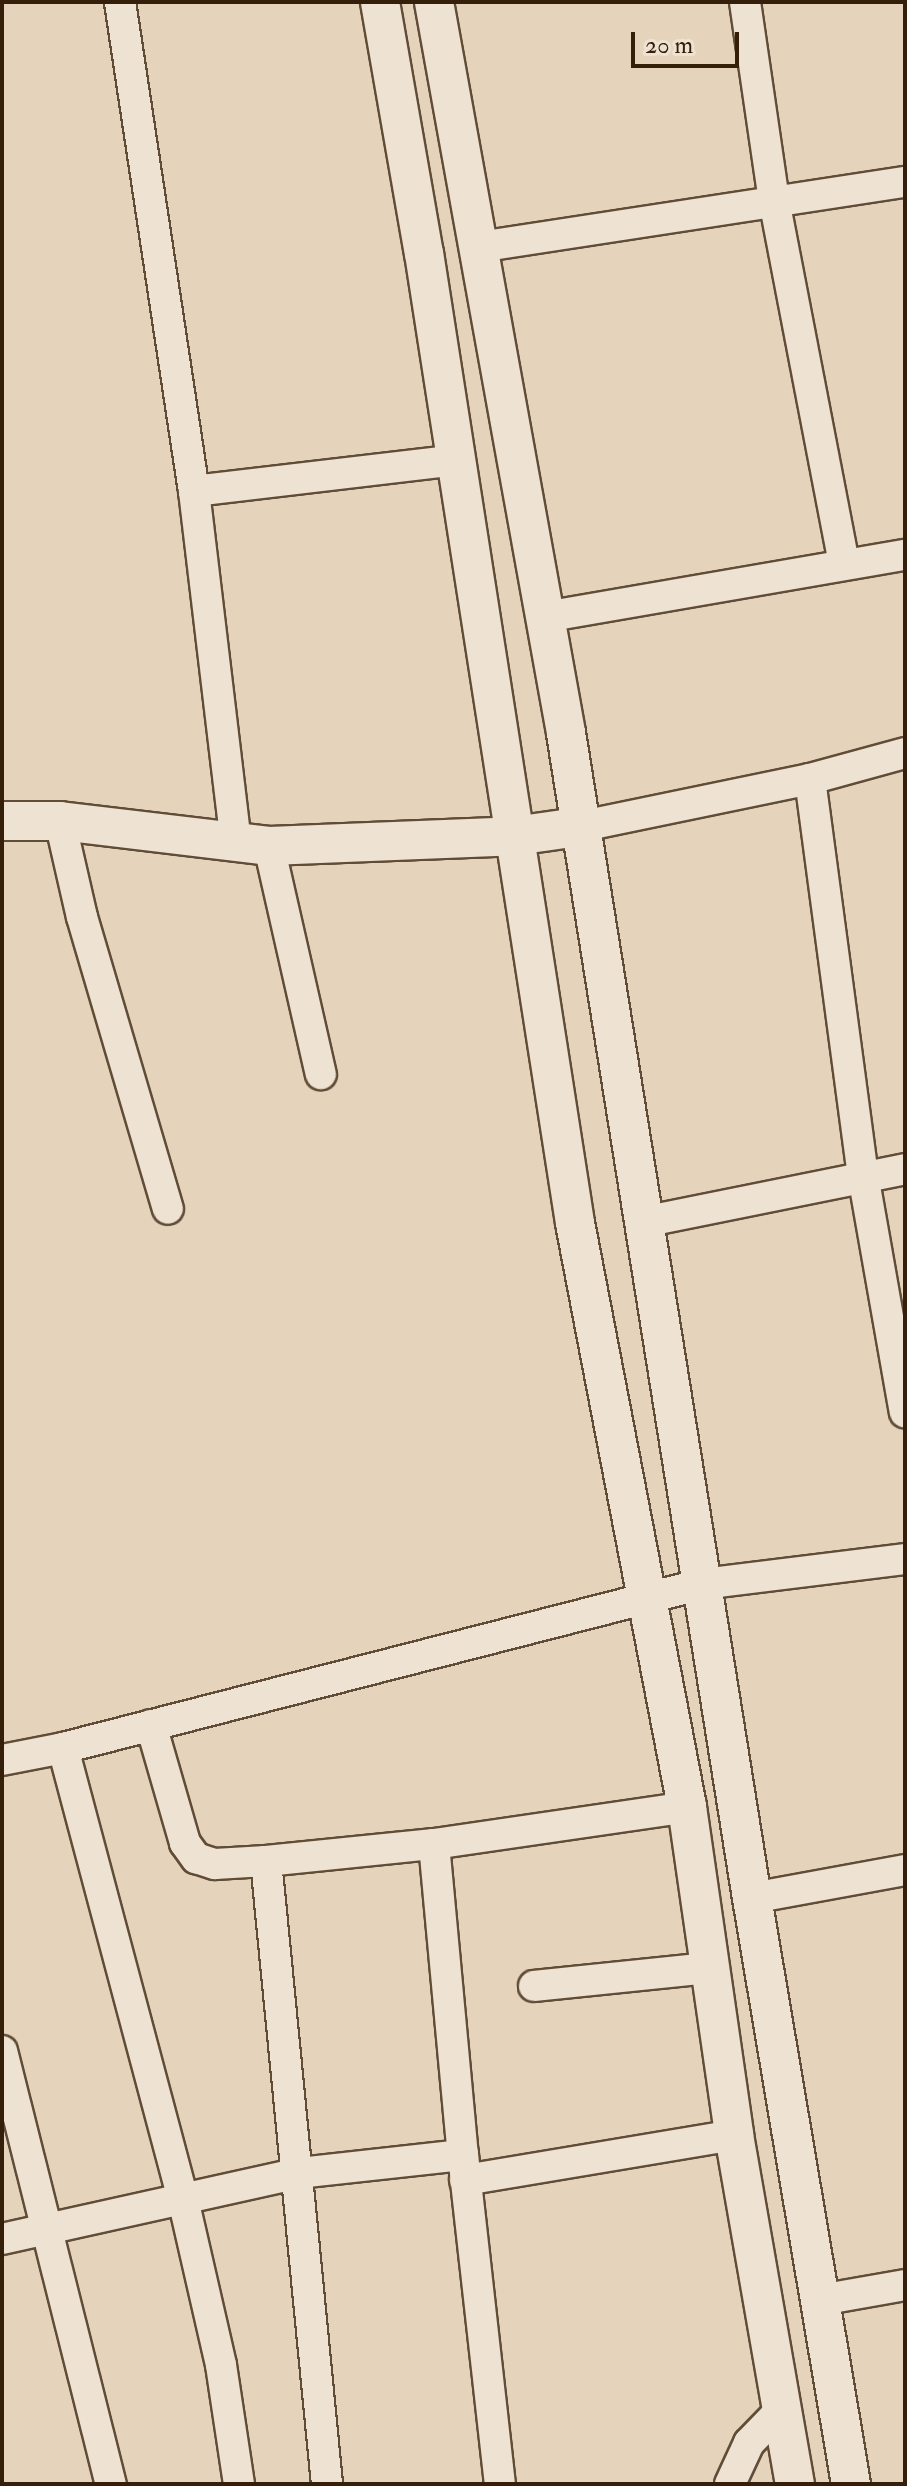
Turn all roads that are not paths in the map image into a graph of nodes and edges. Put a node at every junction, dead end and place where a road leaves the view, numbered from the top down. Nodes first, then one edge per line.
1 (120, 2) edge
2 (380, 2) edge
3 (434, 2) edge
4 (745, 2) edge
5 (905, 182) edge
6 (774, 200) junction
7 (479, 247) junction
8 (456, 460) junction
9 (194, 491) junction
10 (905, 555) edge
11 (844, 564) junction
12 (545, 617) junction
13 (905, 753) edge
14 (810, 779) junction
15 (2, 821) edge
16 (60, 821) junction
17 (578, 827) junction
18 (514, 836) junction
19 (253, 845) junction
20 (321, 1074) dead end
21 (905, 1169) edge
22 (863, 1175) junction
23 (168, 1209) dead end
24 (643, 1222) junction
25 (905, 1412) edge
26 (905, 1559) edge
27 (702, 1584) junction
28 (647, 1596) junction
29 (151, 1725) junction
30 (63, 1748) junction
31 (2, 1760) edge
32 (687, 1807) junction
33 (434, 1844) junction
34 (266, 1861) junction
35 (905, 1870) edge
36 (752, 1898) junction
37 (708, 1968) junction
38 (534, 1986) dead end
39 (2, 2051) edge
40 (734, 2135) junction
41 (464, 2168) junction
42 (299, 2173) junction
43 (183, 2199) junction
44 (46, 2227) junction
45 (2, 2239) edge
46 (905, 2285) edge
47 (820, 2300) junction
48 (782, 2409) junction
49 (111, 2484) edge
50 (239, 2484) edge
51 (327, 2484) edge
52 (500, 2484) edge
53 (730, 2484) edge
54 (795, 2484) edge
55 (851, 2484) edge

1 - 9 street
2 - 8 street
3 - 7 street
4 - 6 street
5 - 6 street
6 - 7 street
6 - 11 street
7 - 12 street
8 - 9 street
8 - 18 street
9 - 19 street
10 - 11 street
11 - 12 street
12 - 17 street
13 - 14 street
14 - 17 street
14 - 22 street
15 - 16 street
16 - 19 street
16 - 23 street
17 - 18 street
17 - 24 street
18 - 19 street
18 - 28 street
19 - 20 street
21 - 22 street
22 - 24 street
22 - 25 street
24 - 27 street
26 - 27 street
27 - 28 street
27 - 36 street
28 - 29 street
28 - 32 street
29 - 30 street
29 - 34 street
30 - 31 street
30 - 43 street
32 - 33 street
32 - 37 street
33 - 34 street
33 - 41 street
34 - 42 street
35 - 36 street
36 - 47 street
37 - 38 street
37 - 40 street
39 - 44 street
40 - 41 street
40 - 48 street
41 - 42 street
41 - 52 street
42 - 43 street
42 - 51 street
43 - 44 street
43 - 50 street
44 - 45 street
44 - 49 street
46 - 47 street
47 - 55 street
48 - 53 street
48 - 54 street

